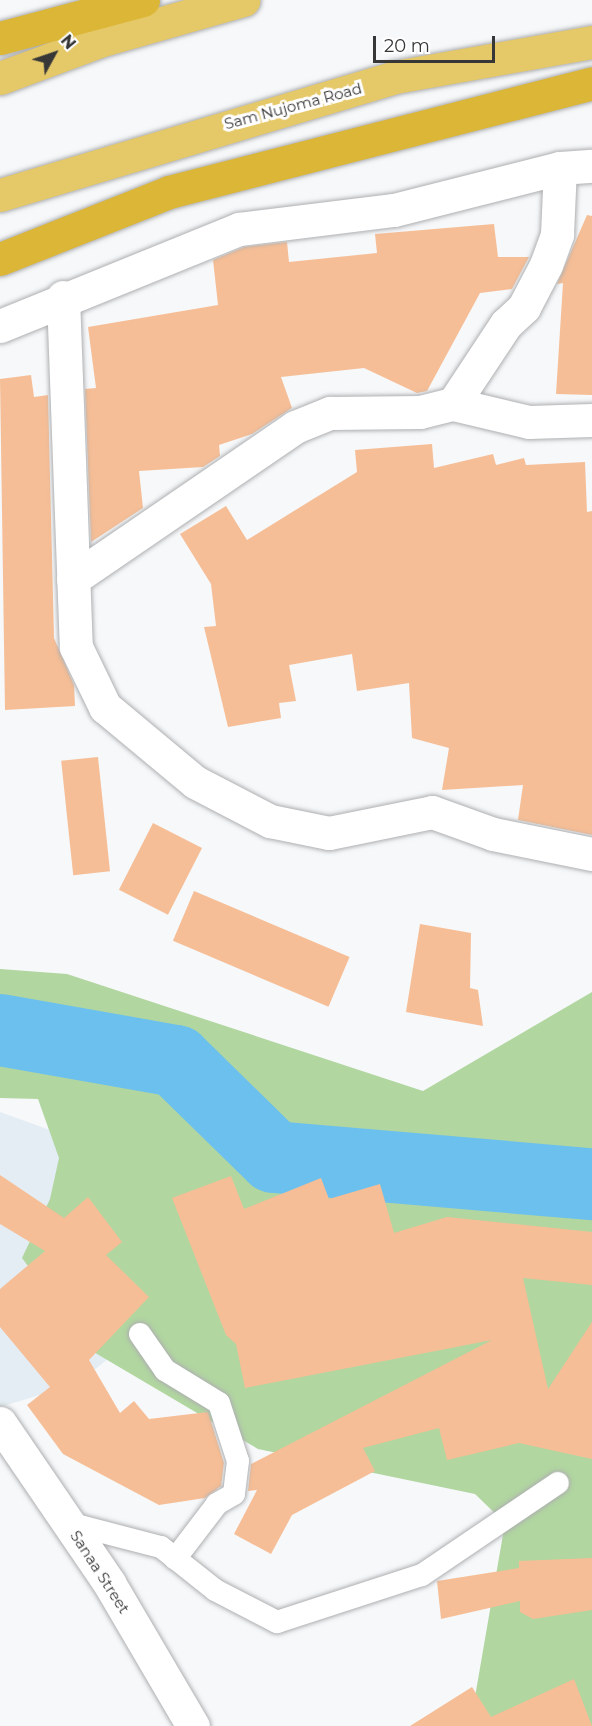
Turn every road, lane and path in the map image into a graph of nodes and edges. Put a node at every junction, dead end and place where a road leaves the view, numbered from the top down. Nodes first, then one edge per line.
1 (143, 0) edge
2 (243, 0) edge
3 (0, 38) edge
4 (592, 42) edge
5 (0, 78) edge
6 (592, 83) edge
7 (576, 167) edge
8 (0, 195) edge
9 (0, 259) edge
10 (63, 297) junction
11 (0, 326) edge
12 (453, 404) junction
13 (592, 420) edge
14 (73, 579) junction
15 (592, 854) edge
16 (140, 1334) dead end
17 (0, 1423) edge
18 (558, 1483) dead end
19 (68, 1523) junction
20 (175, 1559) junction
21 (193, 1726) edge

1 - 3 highway
2 - 5 main road
4 - 8 main road, Sam Nujoma Road
6 - 9 highway
7 - 10 street
7 - 12 street
10 - 11 street
10 - 14 street
12 - 13 street
12 - 14 street
14 - 15 street
16 - 20 lane
17 - 19 street, Sanaa Street
18 - 20 lane
19 - 20 lane
19 - 21 street, Sanaa Street

